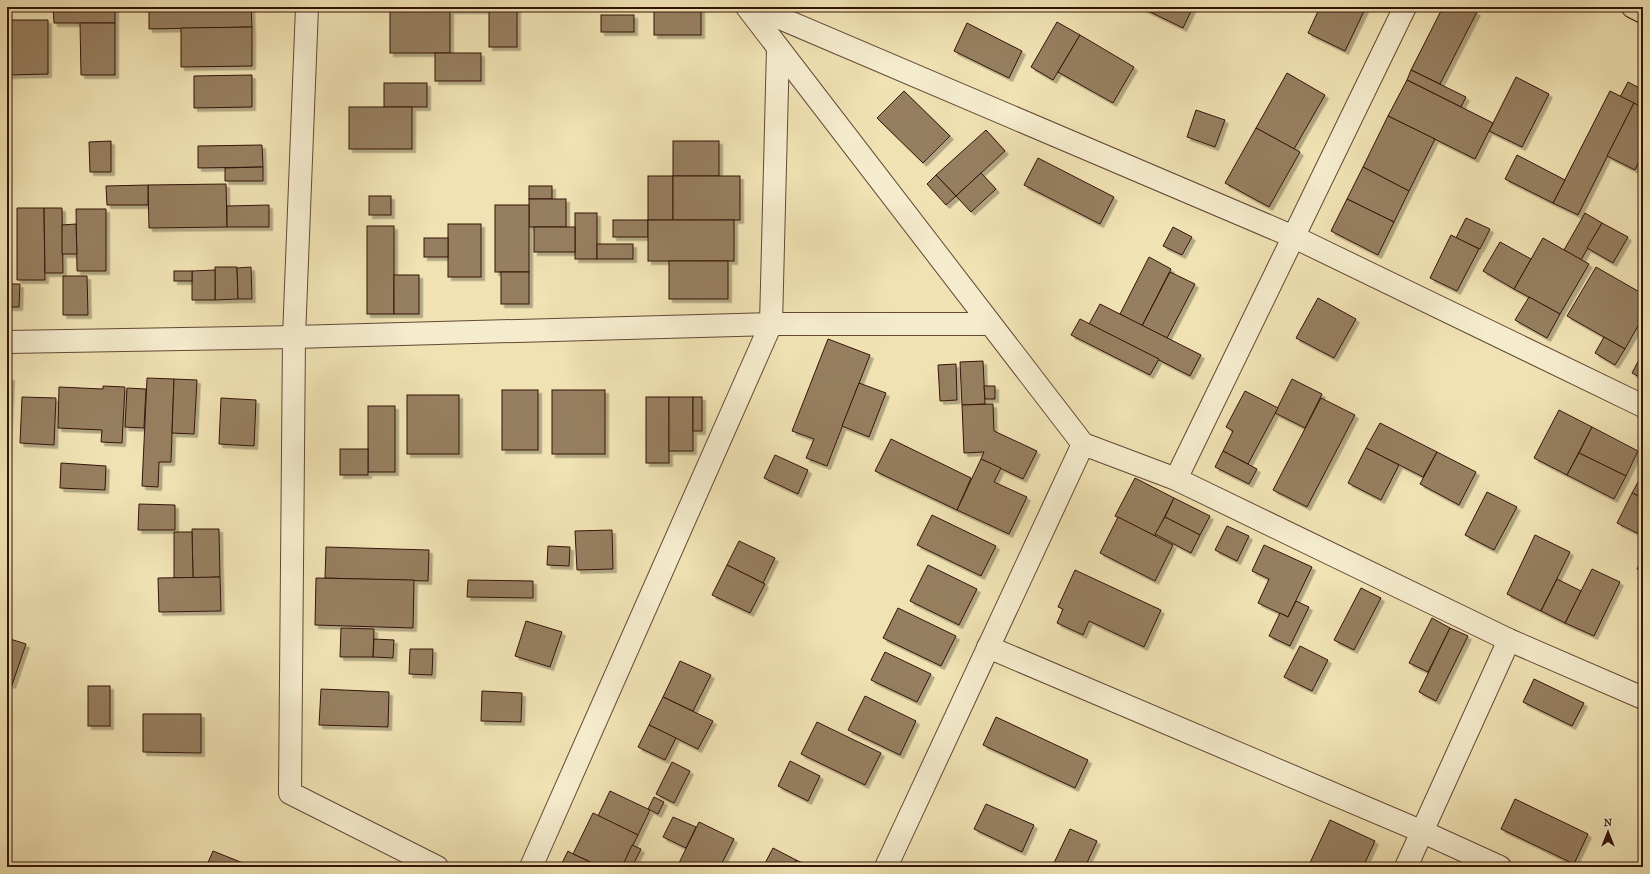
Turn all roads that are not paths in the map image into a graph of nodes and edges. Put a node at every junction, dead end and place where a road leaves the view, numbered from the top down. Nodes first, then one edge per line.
1 (307, 7) edge
2 (747, 7) edge
3 (754, 7) edge
4 (1405, 7) edge
5 (1633, 7) edge
6 (1643, 12) edge
7 (778, 48) junction
8 (1294, 237) junction
9 (771, 324) junction
10 (990, 324) junction
11 (294, 337) junction
12 (7, 342) edge
13 (1643, 406) edge
14 (1083, 444) junction
15 (1176, 479) junction
16 (1509, 640) junction
17 (988, 647) junction
18 (1643, 698) edge
19 (1423, 832) junction
20 (437, 867) edge
21 (530, 867) edge
22 (886, 867) edge
23 (1406, 867) edge
24 (1500, 867) edge

1 - 11 street
2 - 7 street
3 - 8 street
4 - 8 street
5 - 6 highway
7 - 9 street
7 - 10 street
8 - 13 street
8 - 15 street
9 - 10 street
9 - 11 street
9 - 21 street
10 - 14 street
11 - 12 street
11 - 20 street
14 - 15 street
14 - 17 street
15 - 16 street
16 - 18 street
16 - 19 street
17 - 19 street
17 - 22 street
19 - 23 street
19 - 24 street

